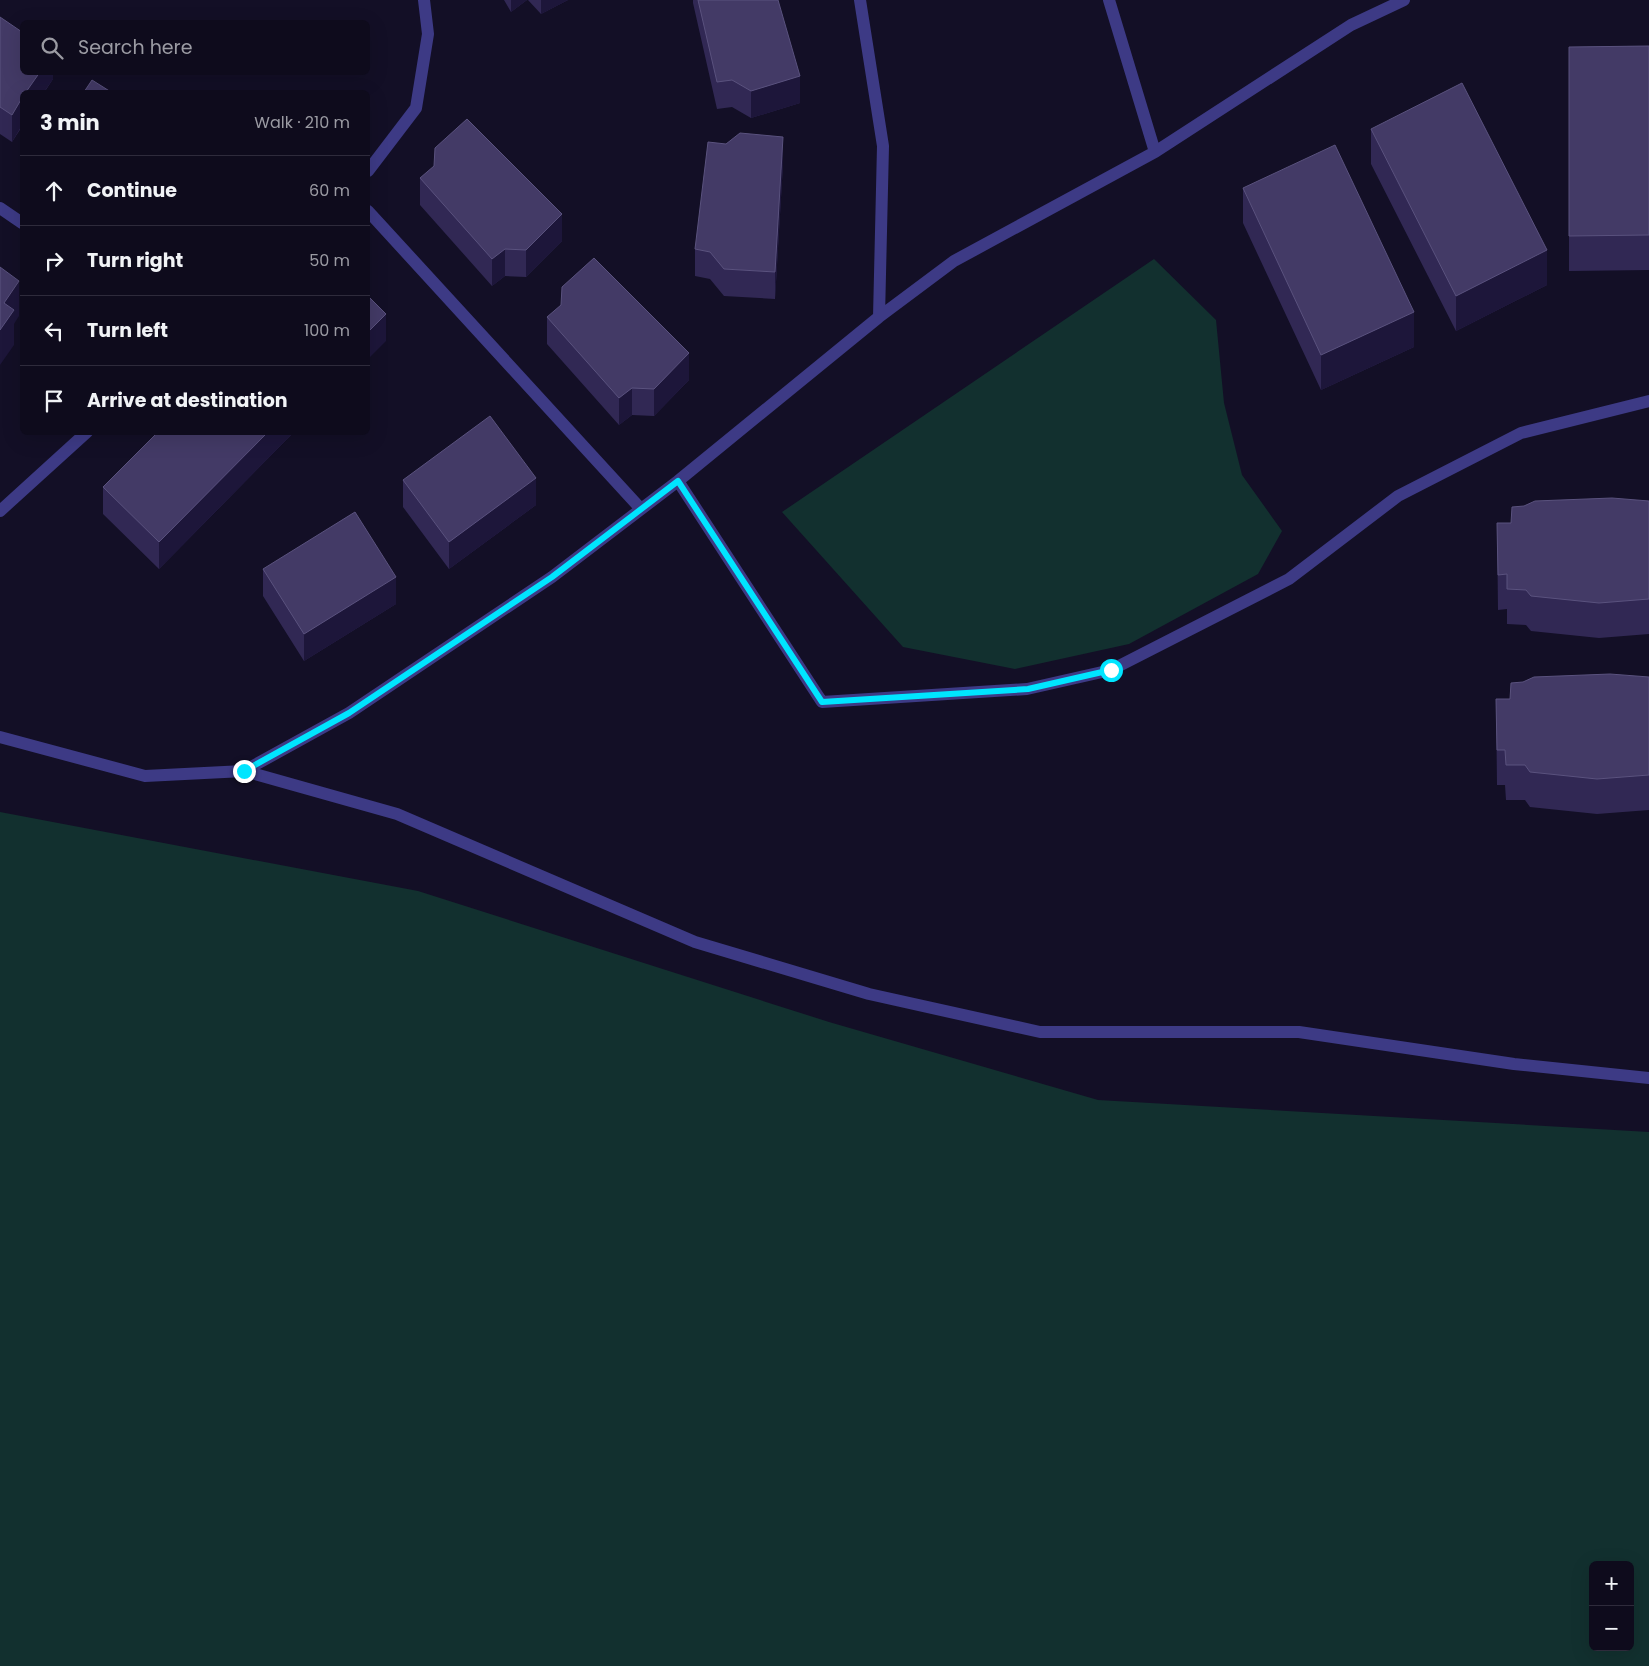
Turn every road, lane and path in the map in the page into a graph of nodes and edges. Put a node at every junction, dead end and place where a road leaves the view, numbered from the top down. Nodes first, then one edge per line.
1 (424, 0) edge
2 (860, 0) edge
3 (1109, 0) edge
4 (1404, 0) edge
5 (1155, 152) junction
6 (370, 168) edge
7 (0, 208) edge
8 (370, 213) edge
9 (20, 222) edge
10 (878, 317) junction
11 (1649, 400) edge
12 (84, 435) edge
13 (678, 481) junction
14 (640, 509) junction
15 (0, 511) edge
16 (0, 737) edge
17 (244, 771) junction
18 (1649, 1078) edge

1 - 6 street
2 - 10 street
3 - 5 street
4 - 5 street
5 - 10 street
7 - 9 street
8 - 14 street
10 - 13 street
11 - 13 street
12 - 15 street
13 - 14 street
14 - 17 street
16 - 17 street
17 - 18 street

